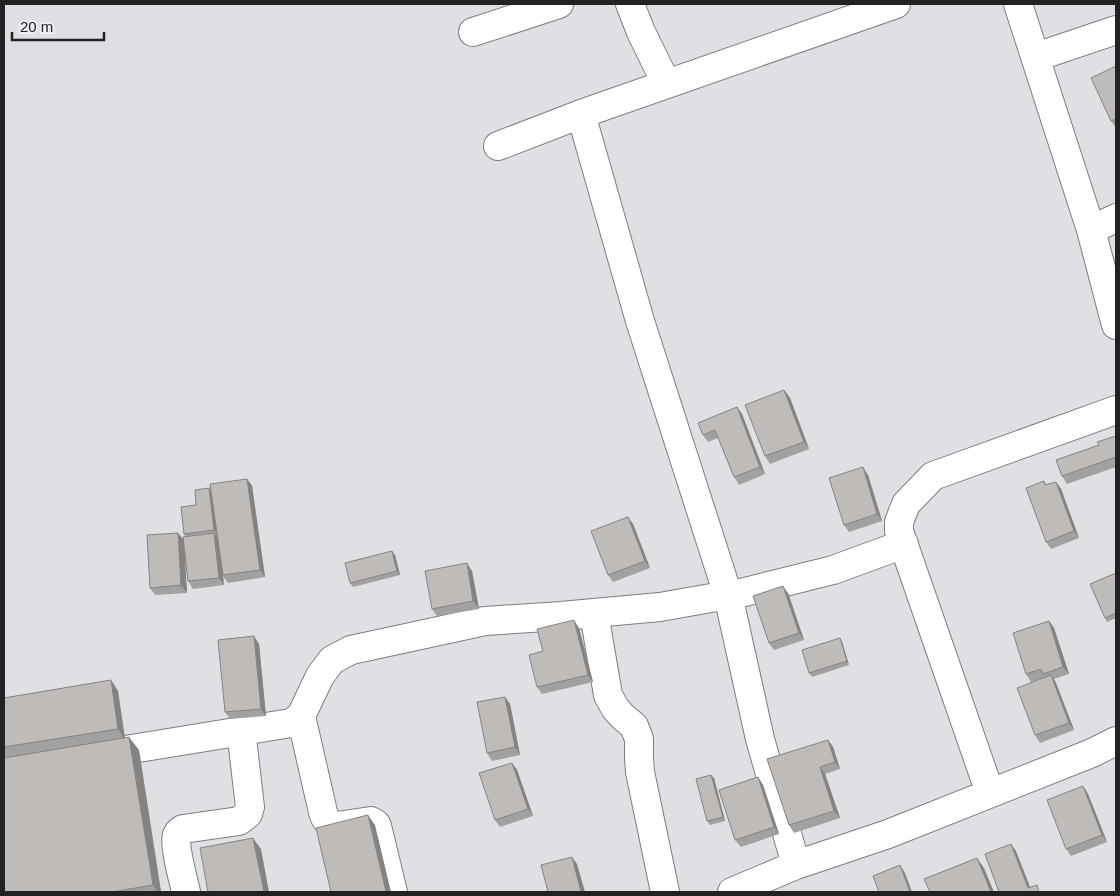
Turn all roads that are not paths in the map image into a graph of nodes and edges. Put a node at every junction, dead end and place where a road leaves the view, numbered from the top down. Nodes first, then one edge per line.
1 (559, 4) edge
2 (630, 4) edge
3 (896, 4) edge
4 (1018, 4) edge
5 (1116, 30) edge
6 (473, 32) dead end
7 (1036, 57) junction
8 (666, 84) junction
9 (580, 114) junction
10 (498, 146) dead end
11 (1116, 218) edge
12 (1091, 230) junction
13 (1116, 325) edge
14 (1116, 410) edge
15 (904, 544) junction
16 (728, 595) junction
17 (594, 613) junction
18 (301, 716) junction
19 (241, 730) junction
20 (1116, 741) edge
21 (72, 759) edge
22 (990, 794) junction
23 (796, 865) junction
24 (186, 892) edge
25 (393, 892) edge
26 (665, 892) edge
27 (733, 892) edge

1 - 6 street
2 - 8 street
3 - 8 street
4 - 7 street
5 - 7 street
7 - 12 street
8 - 9 street
9 - 10 street
9 - 16 street
11 - 12 street
12 - 13 street
14 - 15 street
15 - 16 street
15 - 22 street
16 - 17 street
16 - 23 street
17 - 18 street
17 - 26 street
18 - 19 street
18 - 25 street
19 - 21 street
19 - 24 street
20 - 22 street
22 - 23 street
23 - 27 street

